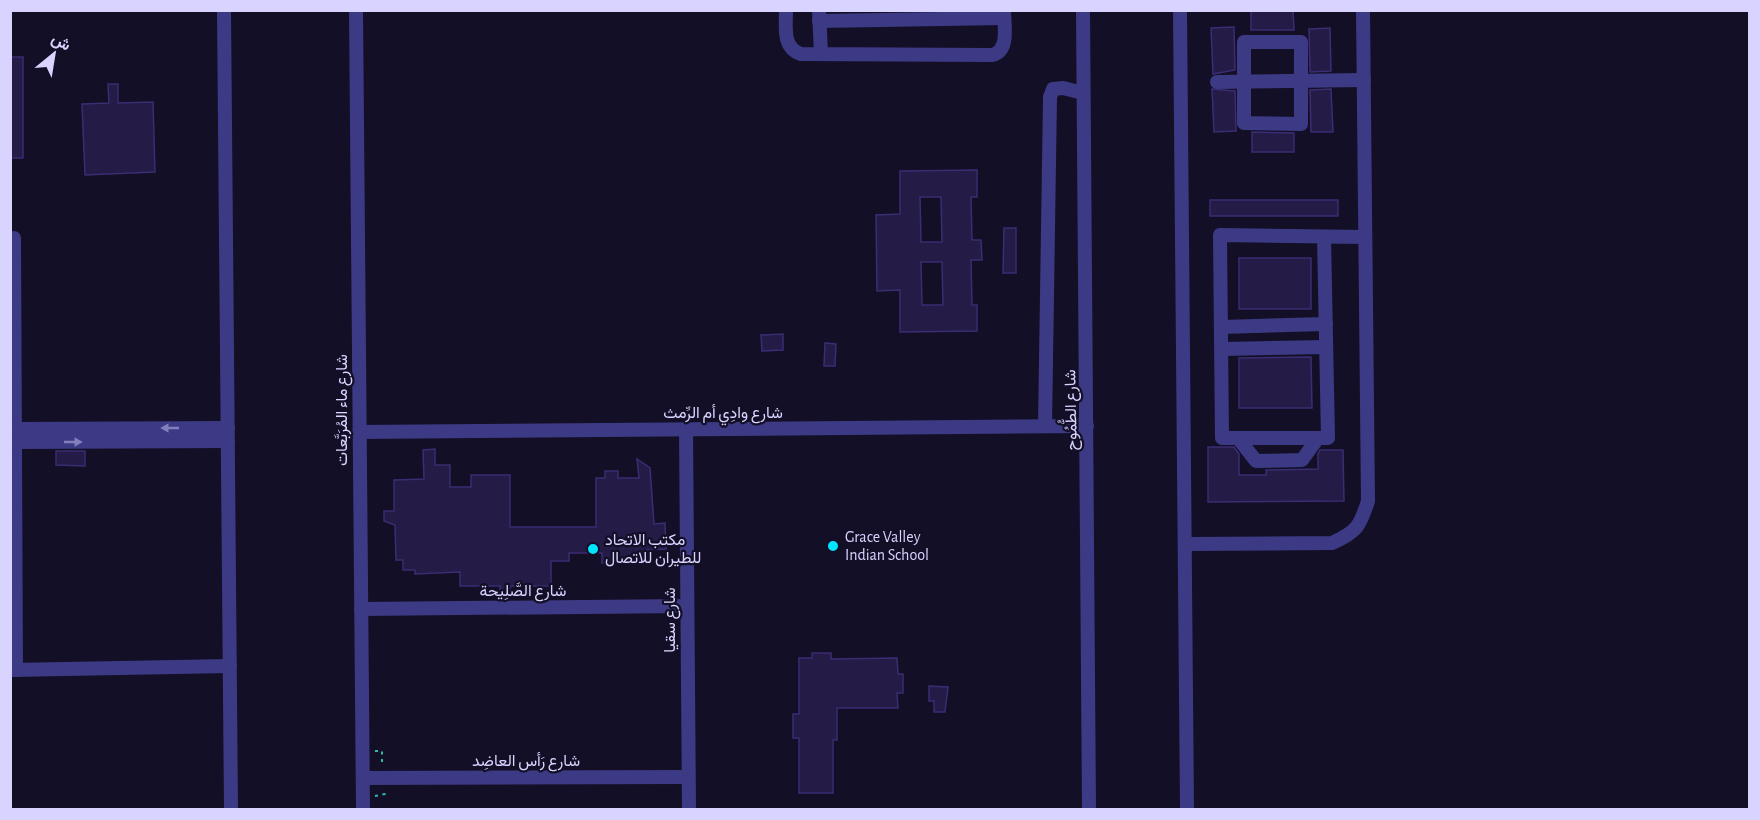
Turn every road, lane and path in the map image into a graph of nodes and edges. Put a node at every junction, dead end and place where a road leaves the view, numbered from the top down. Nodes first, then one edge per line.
1 (224, 10) edge
2 (356, 10) edge
3 (786, 10) edge
4 (1083, 10) edge
5 (1180, 10) edge
6 (1363, 10) edge
7 (967, 14) edge
8 (1004, 14) edge
9 (893, 15) edge
10 (931, 15) edge
11 (819, 16) edge
12 (853, 16) edge
13 (821, 54) junction
14 (1301, 80) junction
15 (1364, 80) junction
16 (1217, 82) dead end
17 (1244, 82) junction
18 (1083, 93) junction
19 (1323, 237) junction
20 (1365, 237) junction
21 (14, 238) dead end
22 (1326, 324) junction
23 (1221, 327) junction
24 (1326, 347) junction
25 (1222, 349) junction
26 (1045, 426) junction
27 (1087, 426) junction
28 (686, 429) junction
29 (359, 432) junction
30 (228, 435) junction
31 (15, 436) junction
32 (1238, 438) junction
33 (1318, 438) junction
34 (1186, 544) junction
35 (686, 606) junction
36 (361, 609) junction
37 (230, 666) junction
38 (13, 670) edge
39 (688, 777) junction
40 (363, 778) junction
41 (231, 810) edge
42 (363, 810) edge
43 (689, 810) edge
44 (1089, 810) edge
45 (1187, 810) edge

1 - 30 street
2 - 29 street, شارع ماء المُرَبَّعات
3 - 13 street
4 - 18 street, شارع الطُّمُوح
5 - 34 street
6 - 15 street
7 - 8 street
7 - 10 street
8 - 13 street
9 - 10 street
9 - 12 street
11 - 12 street
11 - 13 street
14 - 15 street
14 - 17 street
14 - 17 street
14 - 17 street
15 - 20 street
16 - 17 street
18 - 26 street
18 - 27 street, شارع الطُّمُوح
19 - 20 street
19 - 22 street
19 - 23 street
20 - 34 street
21 - 31 street
22 - 23 street
22 - 24 street
23 - 25 street
24 - 25 street
24 - 33 street
25 - 32 street
26 - 27 street, شارع وادِي أم الرِّمث
26 - 28 street, شارع وادِي أم الرِّمث
27 - 44 street, شارع الطُّمُوح
28 - 29 street, شارع وادِي أم الرِّمث
28 - 35 street, شارع سقيا
29 - 36 street, شارع ماء المُرَبَّعات
30 - 31 street
30 - 37 street
31 - 38 street
32 - 33 street
32 - 33 street
34 - 45 street
35 - 36 street, شارع الصَّلِيحة
35 - 39 street, شارع سقيا
36 - 40 street, شارع ماء المُرَبَّعات
37 - 38 street
37 - 41 street
39 - 40 street, شارع رَأس العاضِد
39 - 43 street, شارع سقيا
40 - 42 street, شارع ماء المُرَبَّعات

